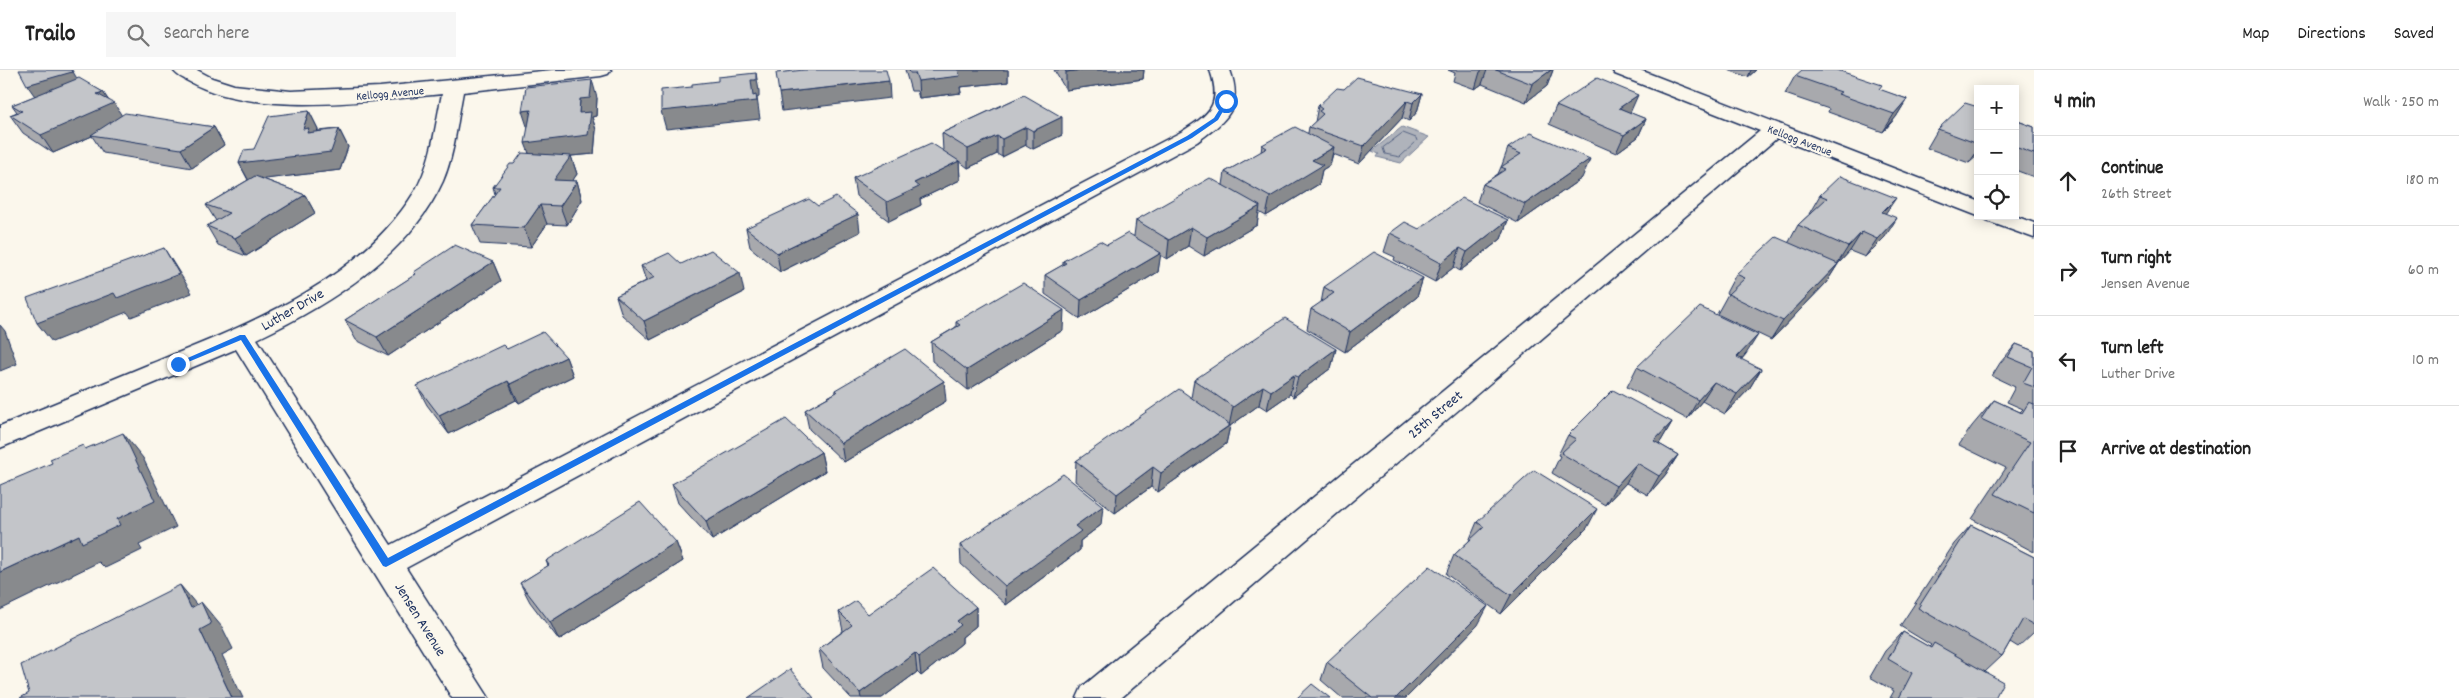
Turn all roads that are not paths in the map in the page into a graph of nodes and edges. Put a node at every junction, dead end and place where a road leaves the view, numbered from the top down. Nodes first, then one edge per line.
1 (183, 70) edge
2 (601, 70) edge
3 (1220, 70) edge
4 (1622, 70) edge
5 (454, 87) junction
6 (1774, 130) junction
7 (1974, 207) edge
8 (2006, 220) edge
9 (2034, 231) edge
10 (242, 337) junction
11 (0, 437) edge
12 (386, 564) junction
13 (471, 698) edge
14 (1096, 698) edge

1 - 5 street, Kellogg Avenue
2 - 5 street, Kellogg Avenue
3 - 12 street
4 - 6 street, Kellogg Avenue
5 - 10 street, Luther Drive
6 - 7 street, Kellogg Avenue
6 - 14 street, 25th Street
8 - 9 street
10 - 11 street, Luther Drive
10 - 12 street, Jensen Avenue
12 - 13 street, Jensen Avenue

